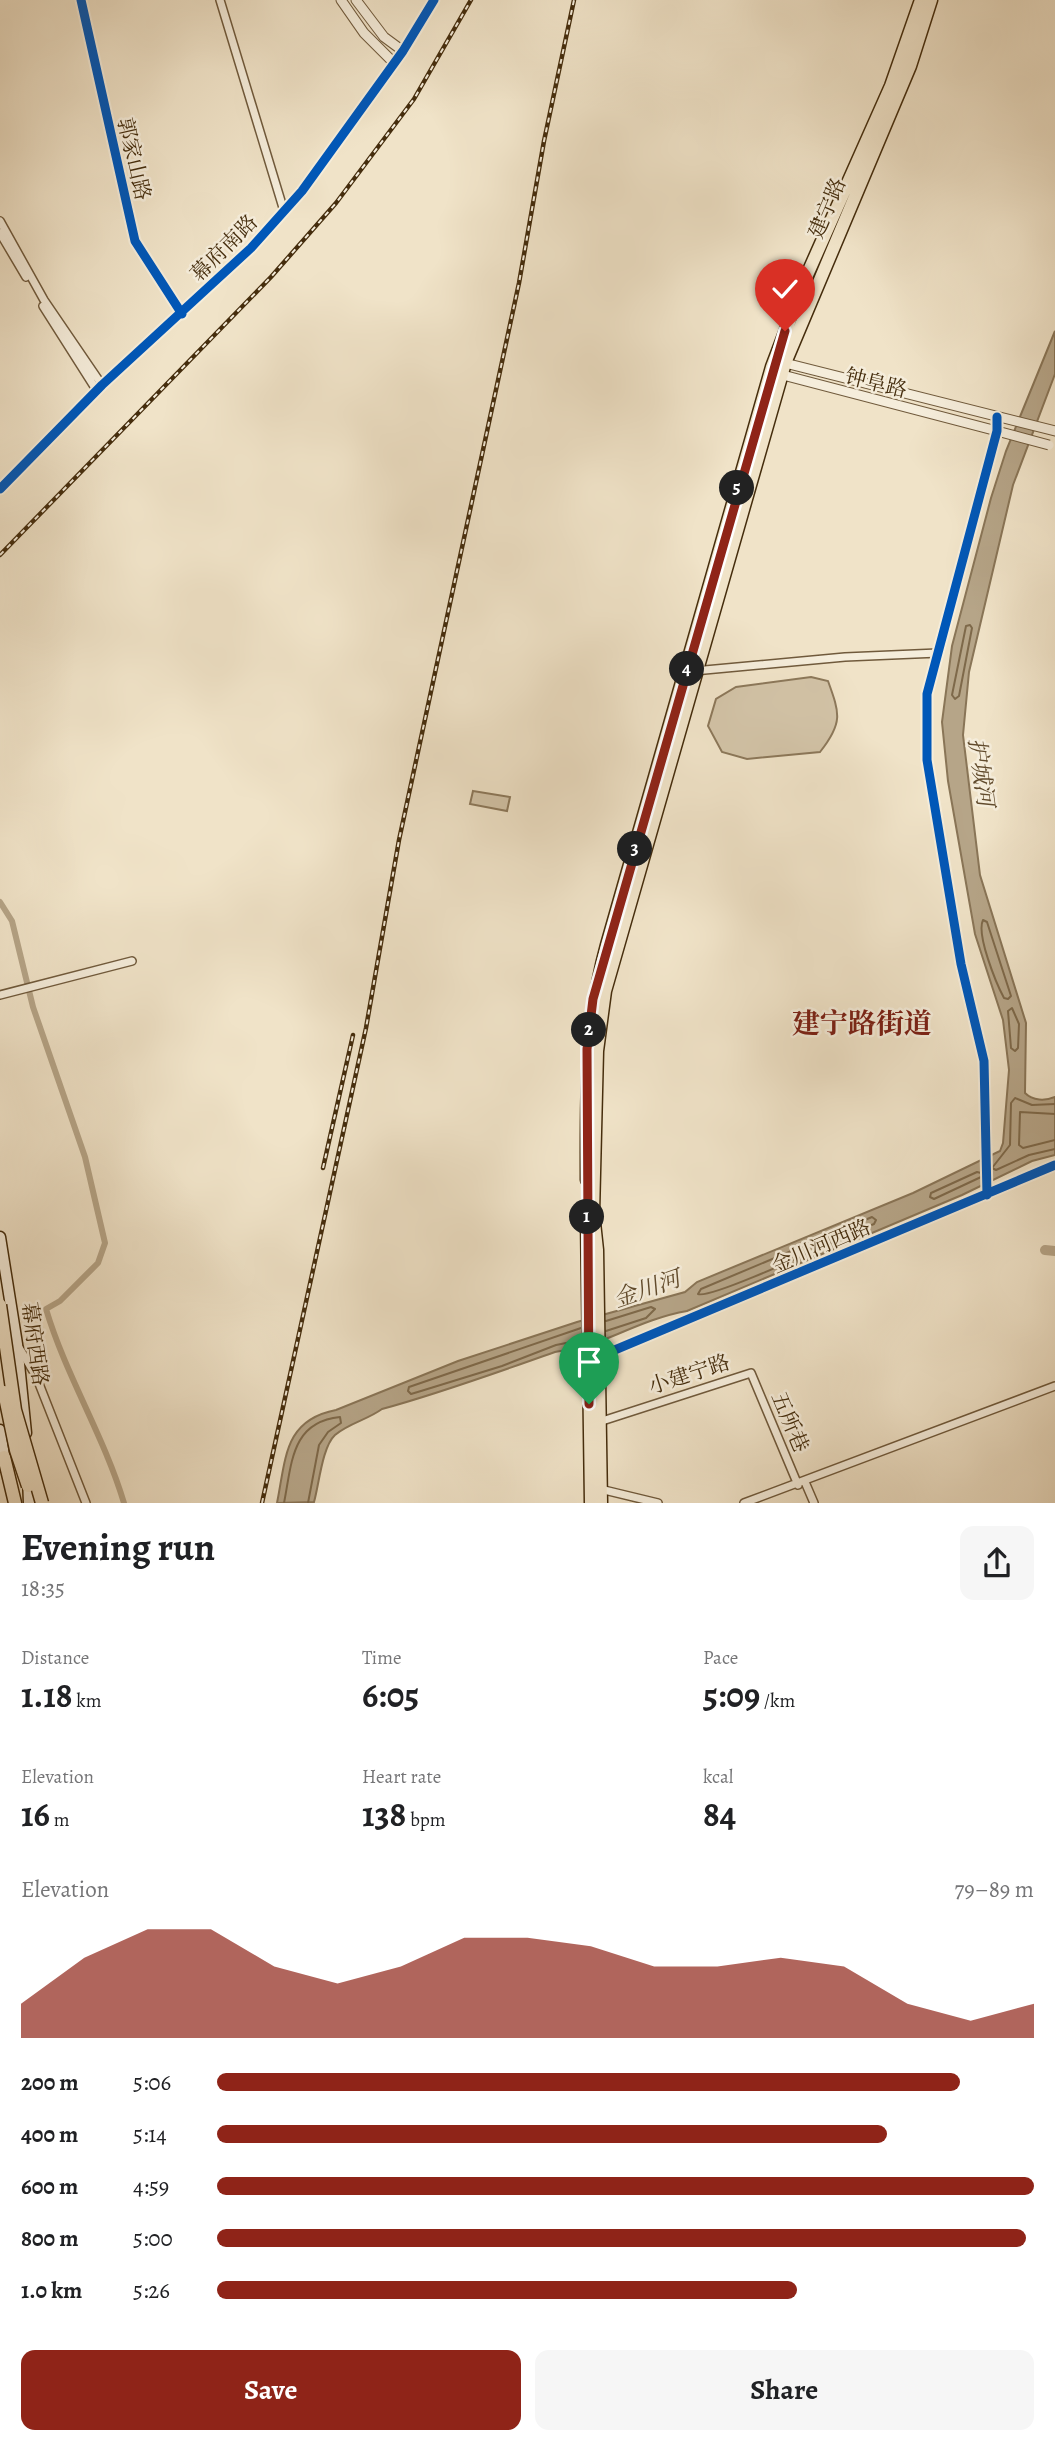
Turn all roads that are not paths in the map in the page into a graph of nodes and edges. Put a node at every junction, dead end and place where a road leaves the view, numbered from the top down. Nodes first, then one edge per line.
1 (81, 0) edge
2 (220, 0) edge
3 (341, 0) edge
4 (356, 0) edge
5 (434, 0) edge
6 (921, 0) edge
7 (931, 0) edge
8 (367, 16) junction
9 (357, 24) junction
10 (403, 51) junction
11 (394, 63) junction
12 (284, 211) junction
13 (0, 221) edge
14 (0, 233) edge
15 (182, 314) junction
16 (779, 369) junction
17 (100, 388) junction
18 (997, 417) junction
19 (997, 431) junction
20 (1055, 431) edge
21 (1052, 446) edge
22 (0, 489) edge
23 (938, 653) junction
24 (693, 671) junction
25 (132, 961) dead end
26 (0, 995) edge
27 (1055, 1165) edge
28 (988, 1195) junction
29 (0, 1244) edge
30 (4, 1289) edge
31 (0, 1306) edge
32 (0, 1328) edge
33 (17, 1344) junction
34 (595, 1350) junction
35 (0, 1364) edge
36 (751, 1373) joint
37 (20, 1380) junction
38 (1055, 1386) edge
39 (599, 1422) junction
40 (0, 1430) edge
41 (4, 1457) junction
42 (801, 1483) junction
43 (601, 1496) edge
44 (9, 1503) edge
45 (15, 1503) edge
46 (31, 1503) edge
47 (42, 1503) edge
48 (86, 1503) edge
49 (592, 1503) edge
50 (657, 1503) edge
51 (744, 1503) edge
52 (814, 1503) edge

1 - 15 street, 郭家山路
2 - 12 street
3 - 9 street
4 - 8 street
5 - 10 street, 幕府南路
6 - 16 main road, 建宁路
7 - 16 main road, 建宁路
8 - 9 street
8 - 10 street
9 - 11 street
10 - 11 street, 幕府南路
11 - 12 street, 幕府南路
12 - 15 street, 幕府南路
13 - 17 street
14 - 17 street
15 - 17 street, 幕府南路
16 - 18 street, 钟阜路
16 - 19 street, 钟阜路
16 - 24 main road, 建宁路
17 - 22 street, 幕府南路
18 - 19 street
18 - 20 street, 钟阜路
19 - 21 street, 钟阜路, bridge
19 - 23 street
23 - 24 street
23 - 28 street
24 - 34 main road, 建宁路
25 - 26 street
27 - 28 street, 金川河西路
28 - 34 street, 金川河西路
29 - 30 main road, 幕府西路
30 - 33 main road, 幕府西路
31 - 47 main road, 幕府西路, bridge
32 - 37 main road
33 - 37 main road, 幕府西路
33 - 48 street
34 - 39 main road, 建宁路
34 - 49 main road, 建宁路
35 - 46 main road, 幕府西路, bridge
36 - 39 street, 小建宁路
36 - 42 street, 五所巷
37 - 46 main road, 幕府西路
38 - 42 street
39 - 43 main road, 建宁路
40 - 41 main road
41 - 44 main road
41 - 45 main road
42 - 51 street
42 - 52 street, 五所巷
43 - 50 street

